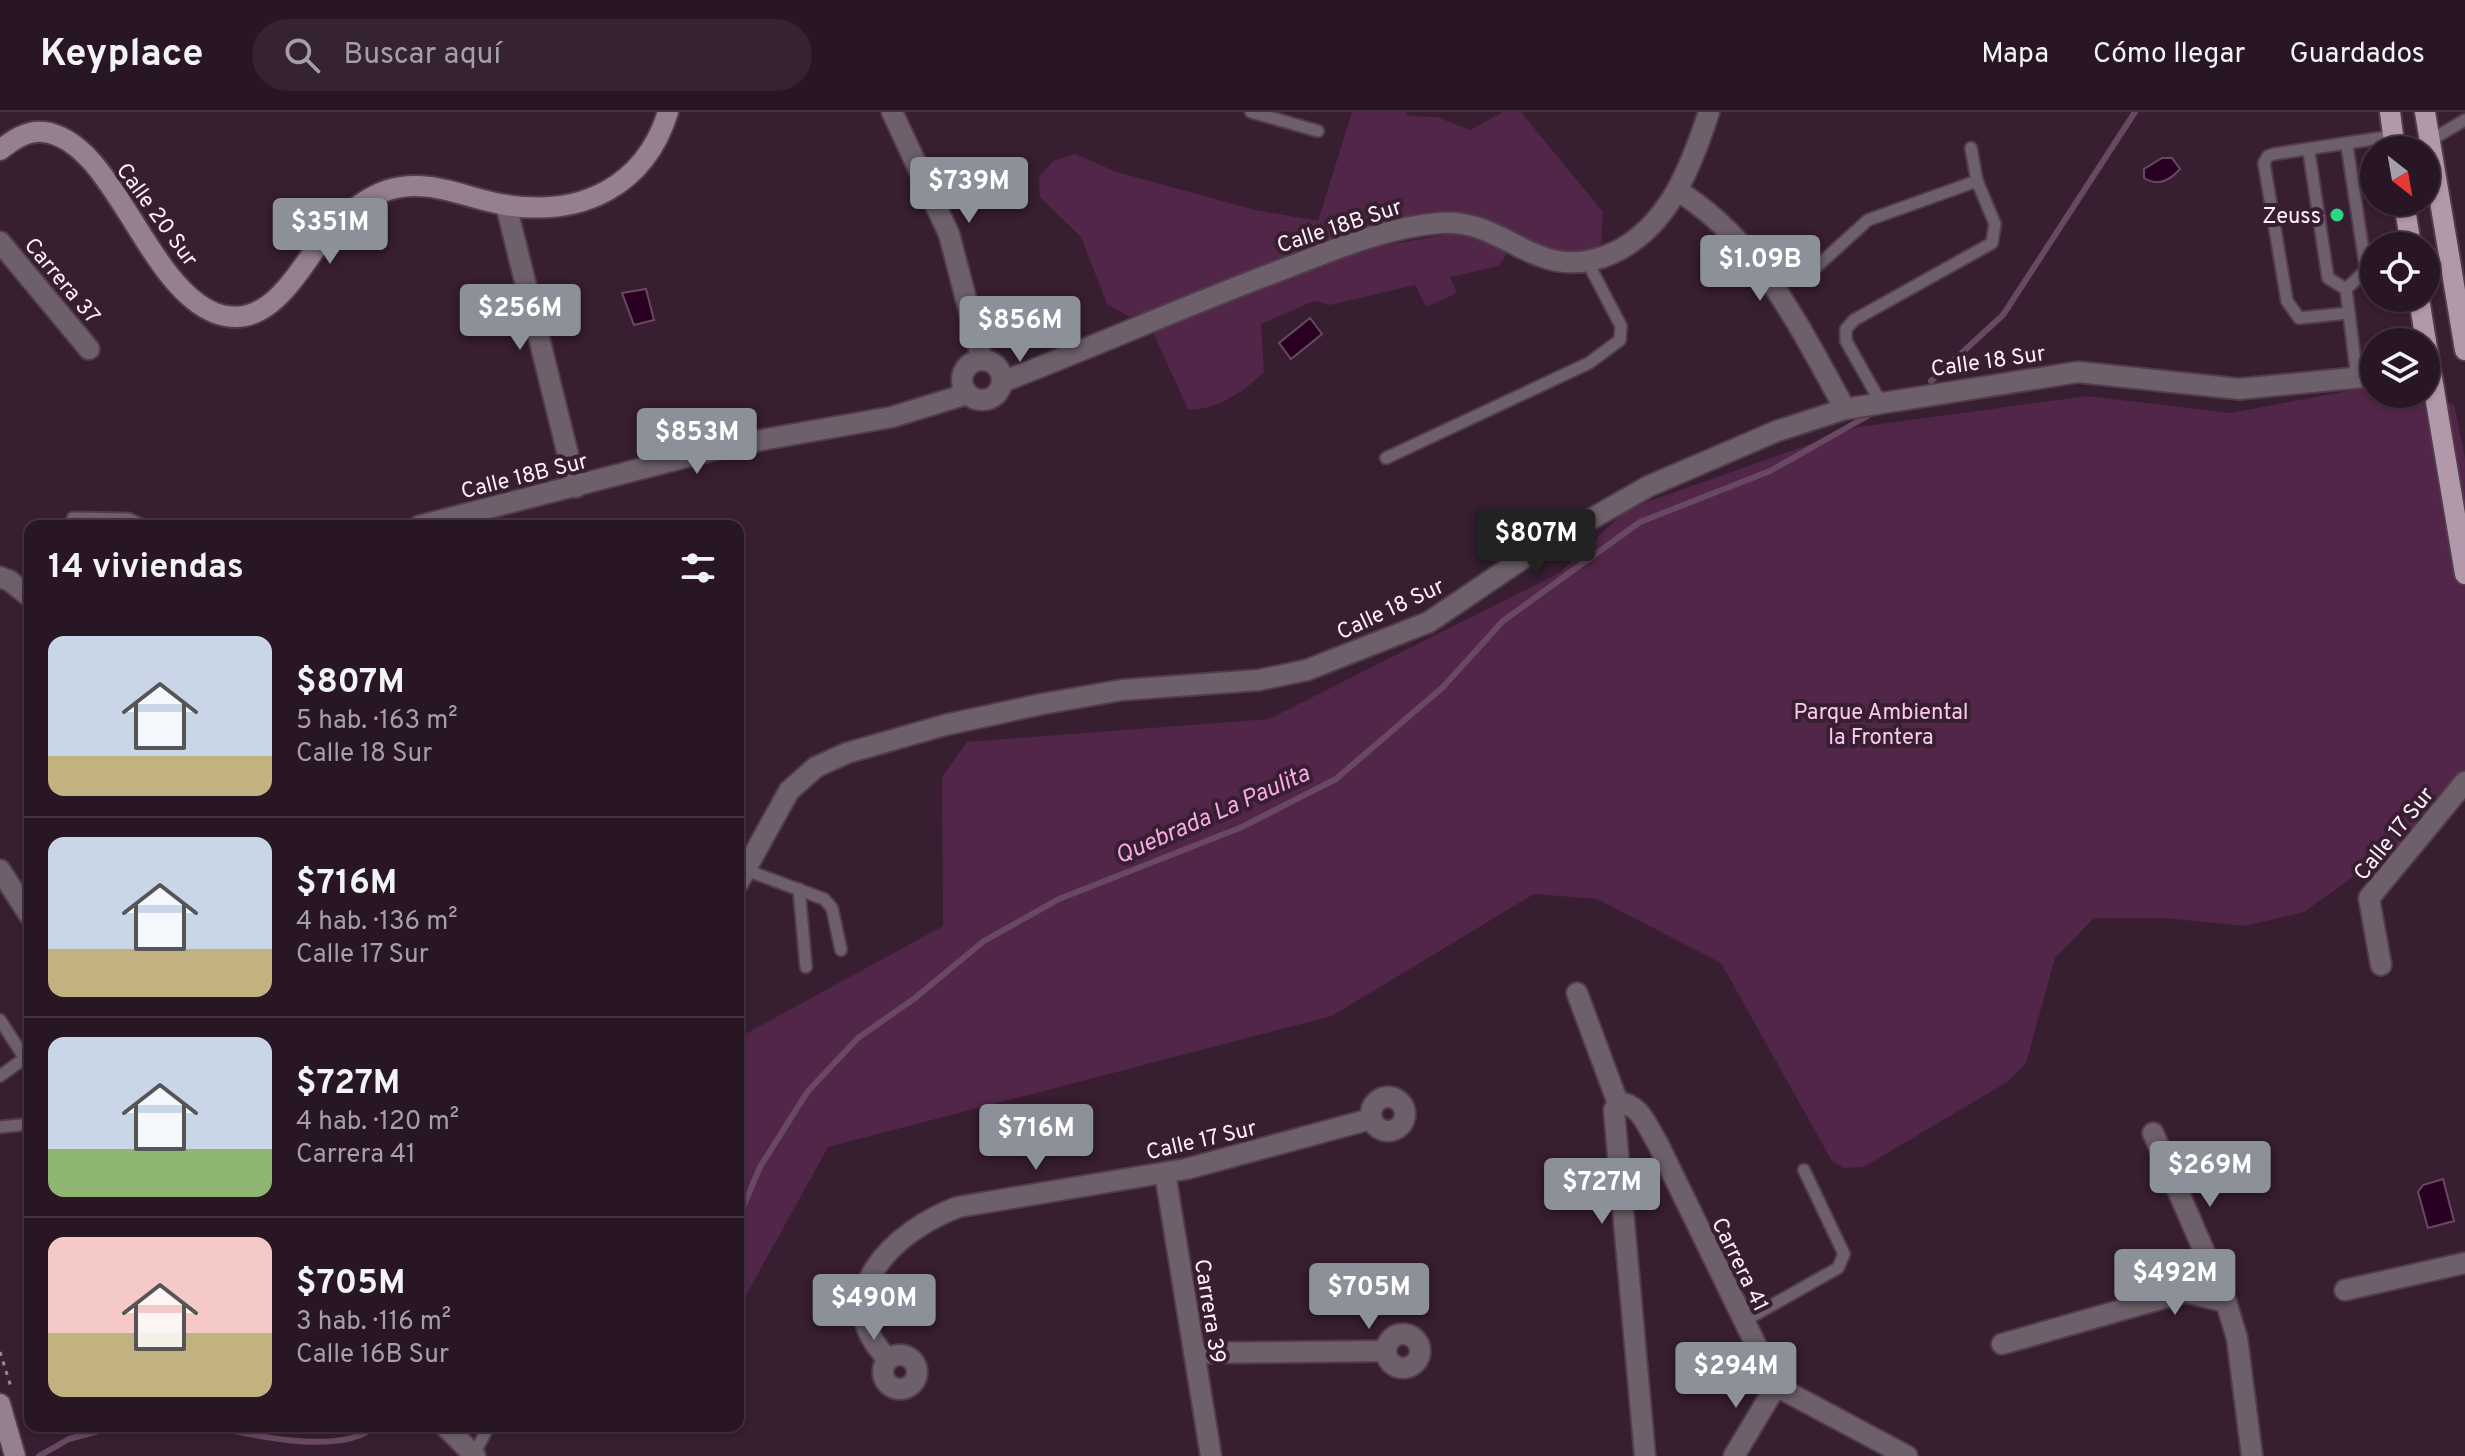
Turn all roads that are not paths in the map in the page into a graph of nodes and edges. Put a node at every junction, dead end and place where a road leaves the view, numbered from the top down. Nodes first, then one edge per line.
1 (668, 112) edge
2 (892, 112) edge
3 (1251, 112) edge
4 (1709, 112) edge
5 (2390, 112) edge
6 (2425, 112) edge
7 (2465, 120) edge
8 (1318, 131) dead end
9 (2393, 136) edge
10 (2428, 136) edge
11 (2438, 136) edge
12 (2360, 145) edge
13 (2347, 146) junction
14 (1971, 148) dead end
15 (0, 150) edge
16 (2309, 152) junction
17 (1977, 181) junction
18 (1678, 191) junction
19 (506, 205) junction
20 (2440, 205) edge
21 (0, 242) edge
22 (1588, 263) junction
23 (1814, 269) dead end
24 (2346, 289) junction
25 (2349, 313) junction
26 (89, 349) dead end
27 (2465, 350) edge
28 (2360, 354) edge
29 (982, 360) junction
30 (2360, 378) edge
31 (1002, 382) junction
32 (967, 394) junction
33 (1880, 401) junction
34 (2435, 408) edge
35 (1845, 409) junction
36 (1386, 458) dead end
37 (576, 487) junction
38 (73, 518) dead end
39 (492, 518) edge
40 (131, 520) edge
41 (2465, 574) edge
42 (0, 577) edge
43 (24, 592) edge
44 (2465, 782) edge
45 (0, 870) edge
46 (744, 872) edge
47 (744, 876) edge
48 (799, 889) junction
49 (24, 907) edge
50 (841, 950) dead end
51 (2381, 965) dead end
52 (806, 967) dead end
53 (1577, 993) dead end
54 (0, 1020) edge
55 (24, 1056) edge
56 (24, 1064) edge
57 (0, 1076) edge
58 (1618, 1103) junction
59 (1371, 1119) dead end
60 (24, 1125) edge
61 (0, 1127) edge
62 (2153, 1133) dead end
63 (1804, 1170) dead end
64 (1165, 1173) junction
65 (2465, 1263) edge
66 (2345, 1290) dead end
67 (2226, 1302) junction
68 (1742, 1322) junction
69 (2002, 1344) dead end
70 (1386, 1351) dead end
71 (1194, 1353) junction
72 (888, 1359) dead end
73 (1776, 1386) junction
74 (2, 1413) edge
75 (451, 1432) edge
76 (486, 1432) edge
77 (475, 1455) edge
78 (15, 1456) edge
79 (1211, 1456) edge
80 (1645, 1456) edge
81 (1734, 1456) edge
82 (1907, 1456) edge
83 (2252, 1456) edge

1 - 19 street, Calle 20 Sur
2 - 29 street
3 - 8 lane
4 - 18 street
5 - 9 main road
6 - 10 main road
7 - 11 lane
12 - 13 lane
13 - 16 lane
13 - 24 lane
14 - 17 lane
15 - 19 street, Calle 20 Sur
16 - 24 lane
16 - 25 lane
17 - 23 lane
17 - 33 lane
18 - 22 street
18 - 35 street
19 - 37 street
20 - 27 main road
21 - 26 street, Carrera 37
22 - 31 street, Calle 18B Sur
22 - 36 lane
24 - 25 lane
25 - 28 lane
29 - 31 street
29 - 32 street
30 - 33 street, Calle 18 Sur
31 - 32 street
32 - 37 street, Calle 18B Sur
33 - 35 street, Calle 18 Sur
34 - 41 main road
35 - 46 street, Calle 18 Sur
37 - 39 street, Calle 18B Sur
38 - 40 lane
42 - 43 street
44 - 51 street, Calle 17 Sur
45 - 49 street
47 - 48 lane
48 - 50 lane
48 - 52 lane
53 - 58 street
54 - 55 lane
56 - 57 lane
58 - 68 street, Carrera 41
58 - 80 street
59 - 64 street, Calle 17 Sur
60 - 61 lane
62 - 67 street
63 - 68 lane
64 - 71 street, Carrera 39
64 - 72 street, Calle 17 Sur
65 - 66 street
67 - 69 street
67 - 83 street
68 - 73 street, Carrera 41
70 - 71 street
71 - 79 street, Carrera 39
73 - 81 street
73 - 82 street
74 - 78 street
75 - 77 street
76 - 77 lane

